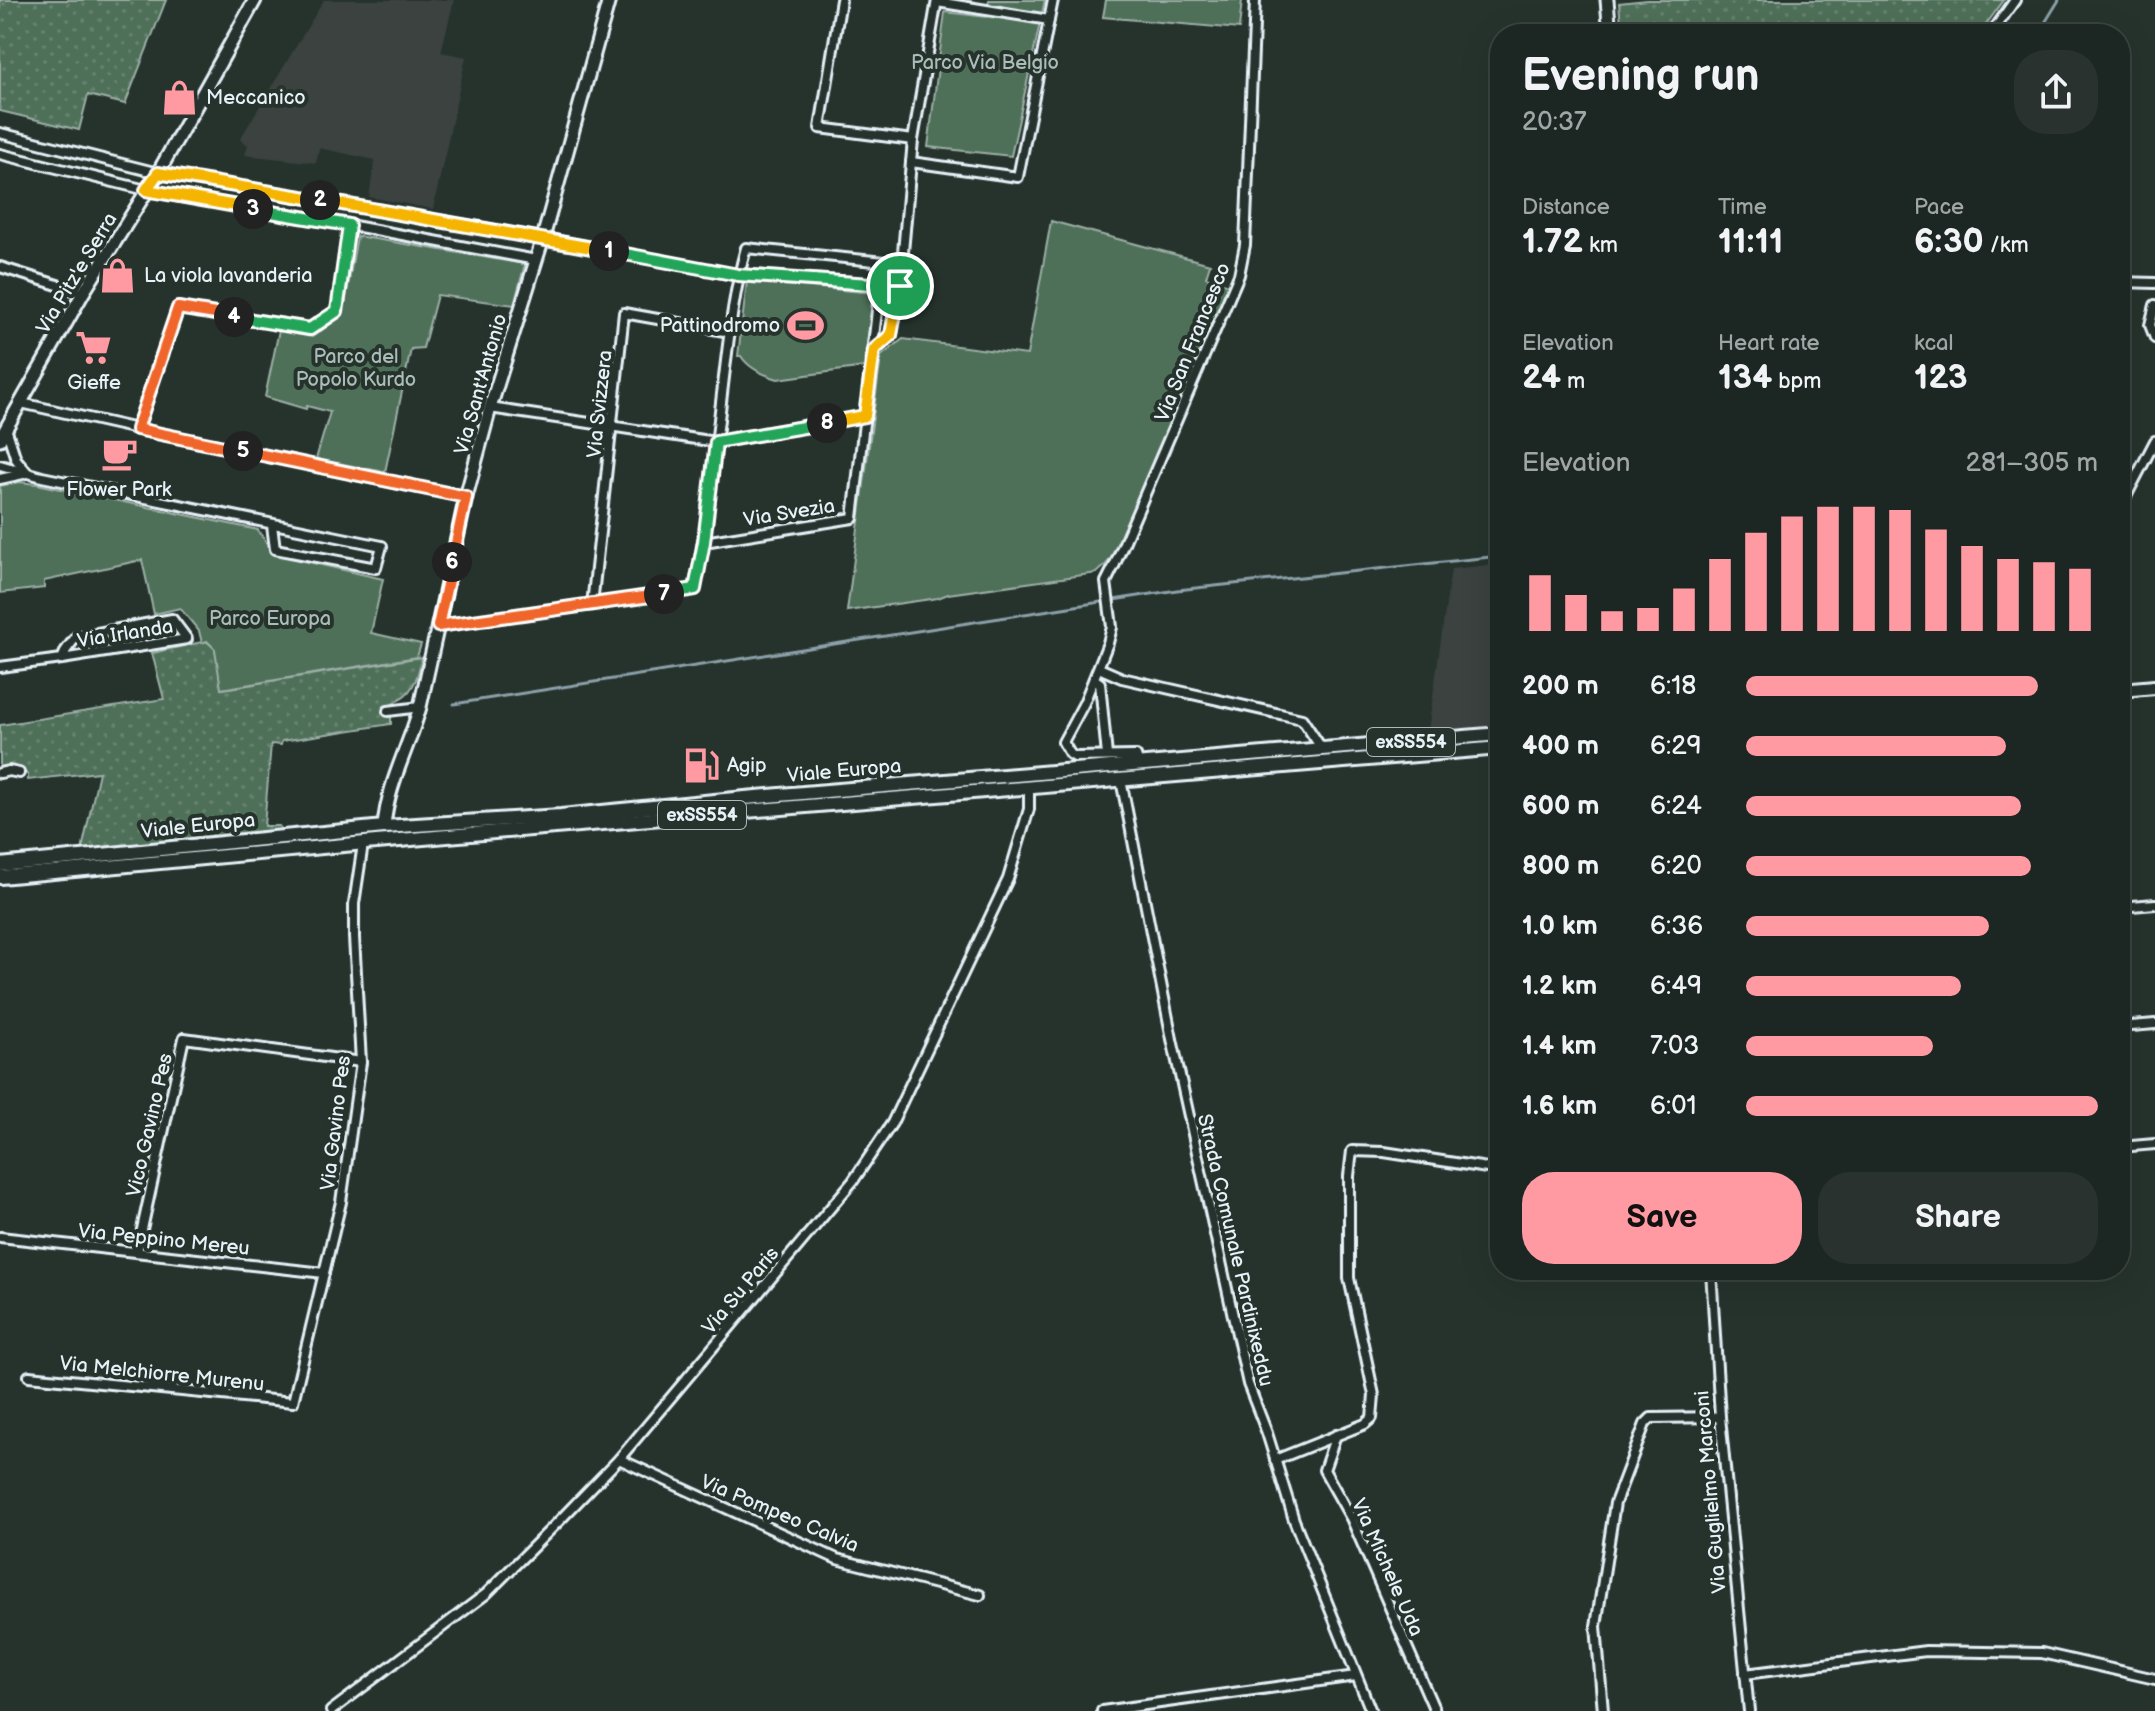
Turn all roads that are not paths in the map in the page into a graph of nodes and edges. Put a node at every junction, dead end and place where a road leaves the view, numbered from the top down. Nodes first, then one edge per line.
1 (255, 0) edge
2 (609, 0) edge
3 (841, 0) edge
4 (1053, 0) edge
5 (1255, 0) edge
6 (1607, 0) edge
7 (2015, 0) edge
8 (937, 1) edge
9 (1049, 20) junction
10 (1609, 24) edge
11 (1998, 24) edge
12 (0, 133) edge
13 (913, 140) junction
14 (0, 154) edge
15 (911, 162) junction
16 (158, 173) junction
17 (146, 190) junction
18 (349, 225) junction
19 (543, 238) junction
20 (536, 260) junction
21 (904, 264) junction
22 (0, 267) edge
23 (738, 275) junction
24 (2130, 282) edge
25 (2155, 283) edge
26 (880, 285) junction
27 (900, 286) junction
28 (83, 293) junction
29 (2155, 305) edge
30 (730, 332) junction
31 (2155, 338) edge
32 (874, 350) junction
33 (21, 403) junction
34 (490, 408) junction
35 (865, 416) junction
36 (613, 426) junction
37 (137, 429) junction
38 (3, 434) edge
39 (2155, 441) edge
40 (716, 442) junction
41 (0, 465) edge
42 (28, 473) junction
43 (0, 479) edge
44 (2130, 489) edge
45 (466, 497) junction
46 (272, 525) junction
47 (704, 542) junction
48 (592, 605) junction
49 (438, 626) junction
50 (62, 659) junction
51 (0, 667) edge
52 (1099, 668) junction
53 (1094, 679) junction
54 (2155, 687) edge
55 (2130, 689) edge
56 (420, 707) junction
57 (388, 711) dead end
58 (1490, 735) edge
59 (1322, 749) junction
60 (1490, 749) edge
61 (1107, 756) junction
62 (1139, 765) junction
63 (0, 773) edge
64 (19, 773) dead end
65 (1121, 780) junction
66 (1029, 788) junction
67 (384, 827) junction
68 (363, 844) junction
69 (0, 865) edge
70 (0, 877) edge
71 (2155, 904) edge
72 (2130, 906) edge
73 (2155, 1024) edge
74 (2130, 1026) edge
75 (361, 1062) junction
76 (2155, 1144) edge
77 (2130, 1146) edge
78 (1490, 1168) edge
79 (0, 1237) edge
80 (137, 1252) junction
81 (324, 1273) junction
82 (1712, 1280) edge
83 (29, 1376) dead end
84 (293, 1402) joint
85 (1720, 1417) junction
86 (1336, 1435) junction
87 (619, 1459) junction
88 (1275, 1460) junction
89 (980, 1595) dead end
90 (1745, 1674) junction
91 (1356, 1676) junction
92 (2155, 1679) edge
93 (1150, 1708) edge
94 (331, 1711) edge
95 (1102, 1711) edge
96 (1371, 1711) edge
97 (1435, 1711) edge
98 (1603, 1711) edge
99 (1749, 1711) edge

1 - 16 street, Via Pitz'e Serra
2 - 19 street, Via Sant'Antonio
3 - 13 street
4 - 9 street
5 - 52 street, Via San Francesco
6 - 10 street
7 - 11 street
8 - 9 street
8 - 13 street, Via Svezia
9 - 15 street
12 - 16 street
13 - 15 street, Via Svezia
14 - 17 street
15 - 21 street, Via Svezia
16 - 17 street, Via Pitz'e Serra
16 - 19 street
17 - 18 street
17 - 28 street, Via Pitz'e Serra
18 - 20 street
18 - 37 street
19 - 20 street, Via Sant'Antonio
19 - 23 street
20 - 34 street, Via Sant'Antonio
21 - 23 street
21 - 27 street, Via Svezia
22 - 28 street
23 - 26 street
23 - 30 street
24 - 25 street
26 - 27 street
26 - 32 street, Via Svezia
27 - 32 street, Via Svezia
28 - 33 street, Via Pitz'e Serra
29 - 31 street
30 - 36 street, Via Svizzera
30 - 40 street
32 - 35 street, Via Svezia
33 - 37 street
33 - 38 street, Via Pitz'e Serra
34 - 36 street
34 - 45 street, Via Sant'Antonio
35 - 40 street
35 - 47 street, Via Svezia
36 - 40 street
36 - 48 street, Via Svizzera
37 - 45 street
38 - 42 street
39 - 44 street
40 - 47 street
41 - 42 street
42 - 43 street
42 - 46 street
45 - 49 street, Via Sant'Antonio
46 - 46 street
47 - 48 street
48 - 49 street
49 - 56 street, Via Sant'Antonio
50 - 50 street, Via Irlanda
50 - 51 street, Via Irlanda
52 - 53 street, Via San Francesco
52 - 59 street
53 - 61 street
53 - 61 street, Via San Francesco
54 - 55 main road
56 - 57 street
56 - 67 street, Via Sant'Antonio
58 - 59 main road, Viale Europa / exSS554
59 - 62 main road, Viale Europa / exSS554
60 - 65 main road, Viale Europa / exSS554
61 - 62 street, Via San Francesco
62 - 67 main road, Viale Europa / exSS554
63 - 64 street
65 - 66 main road, Viale Europa / exSS554
65 - 88 street, Strada Comunale Pardinixeddu
66 - 68 main road, Viale Europa / exSS554
66 - 87 street, Via Su Paris
67 - 69 main road, Viale Europa / exSS554
68 - 70 main road, Viale Europa / exSS554
68 - 75 street, Via Gavino Pes
71 - 72 street
73 - 74 street
75 - 80 street, Vico Gavino Pes
75 - 81 street, Via Gavino Pes
76 - 77 street
78 - 86 street
79 - 80 street, Via Peppino Mereu
80 - 81 street, Via Peppino Mereu
81 - 84 street, Via Gavino Pes
82 - 85 street, Via Guglielmo Marconi
83 - 84 street, Via Melchiorre Murenu
85 - 90 street, Via Guglielmo Marconi
85 - 98 street
86 - 88 street
86 - 97 street, Via Michele Uda
87 - 89 street, Via Pompeo Calvia
87 - 94 street, Via Su Paris
88 - 91 street, Strada Comunale Pardinixeddu
90 - 92 street
90 - 99 street, Via Guglielmo Marconi
91 - 93 street
91 - 96 street, Strada Comunale Pardinixeddu
93 - 95 street

